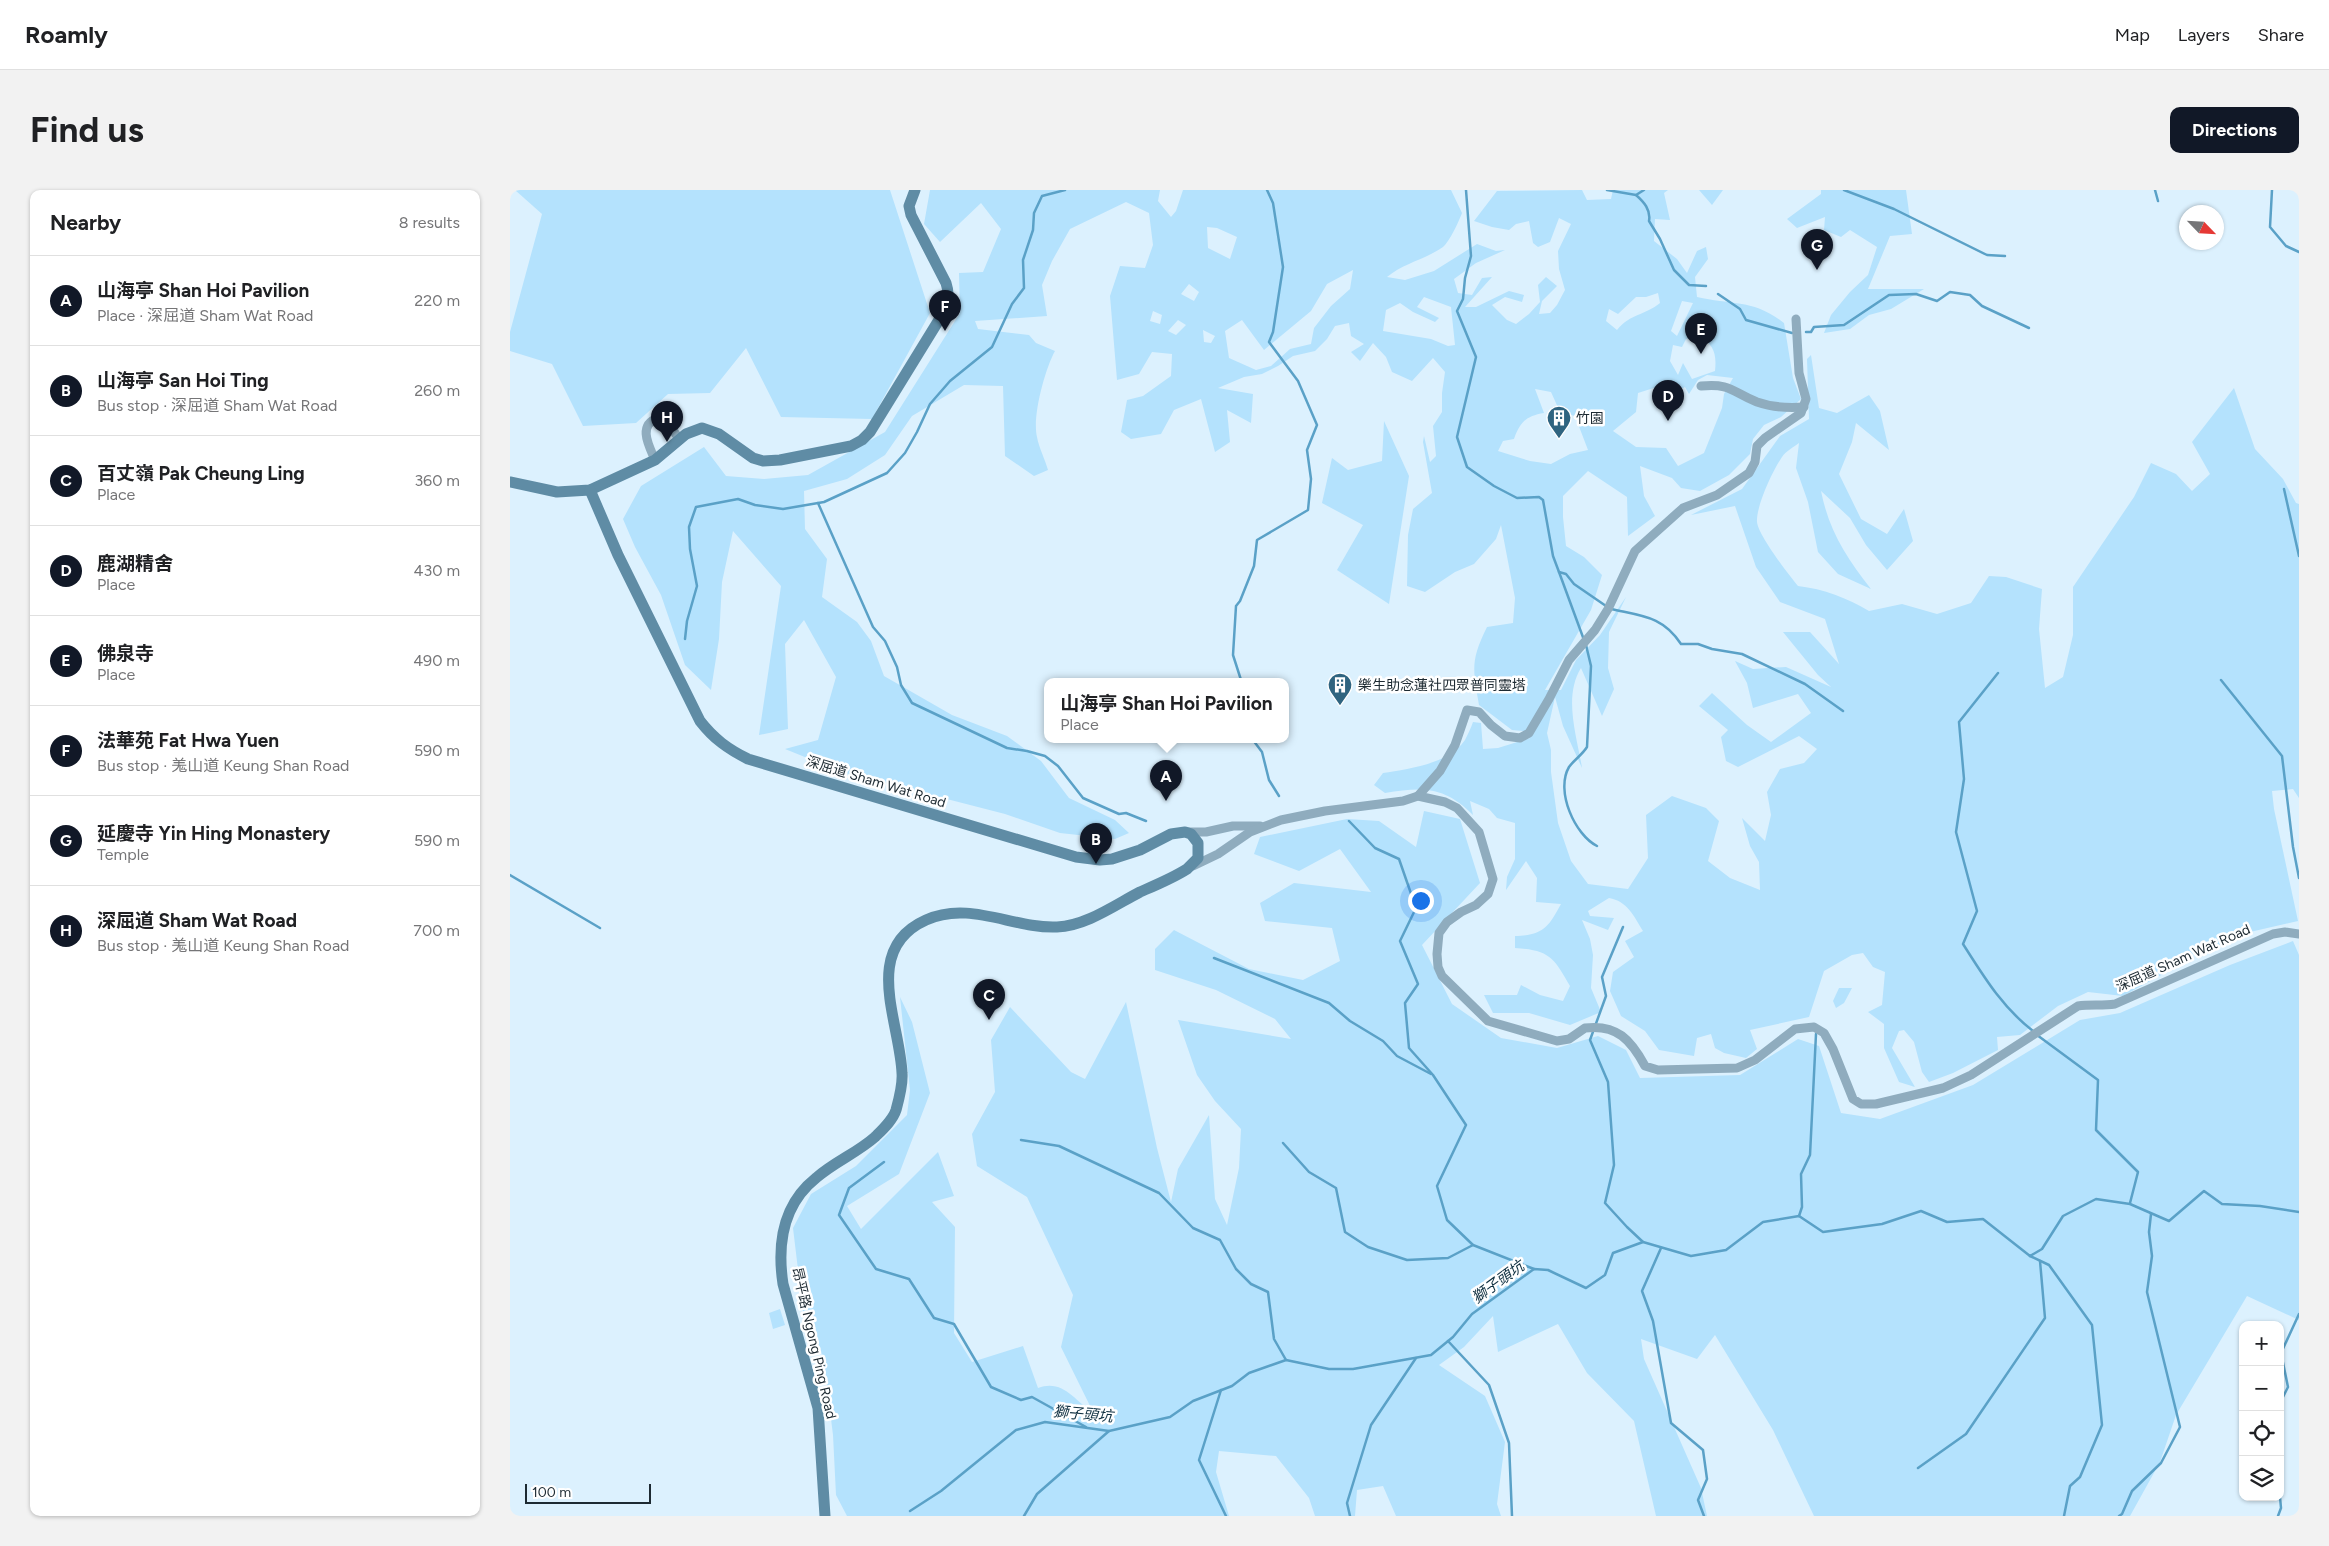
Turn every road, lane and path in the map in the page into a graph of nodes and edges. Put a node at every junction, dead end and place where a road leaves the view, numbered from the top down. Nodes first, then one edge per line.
1 (915, 190) edge
2 (1796, 319) dead end
3 (1701, 386) dead end
4 (1804, 406) junction
5 (680, 440) junction
6 (655, 460) junction
7 (510, 482) edge
8 (590, 490) junction
9 (1418, 796) junction
10 (1263, 826) junction
11 (1185, 832) junction
12 (1187, 868) junction
13 (2299, 934) edge
14 (825, 1516) edge

1 - 5 main road
2 - 4 street
3 - 4 street
4 - 9 street
5 - 6 main road
5 - 6 street
6 - 8 main road
7 - 8 main road
8 - 11 main road, 深屈道 Sham Wat Road
9 - 10 street, 深屈道 Sham Wat Road
9 - 13 street, 深屈道 Sham Wat Road
10 - 11 street, 深屈道 Sham Wat Road
10 - 12 street, 深屈道 Sham Wat Road
11 - 12 main road
12 - 14 main road, 昂平路 Ngong Ping Road

